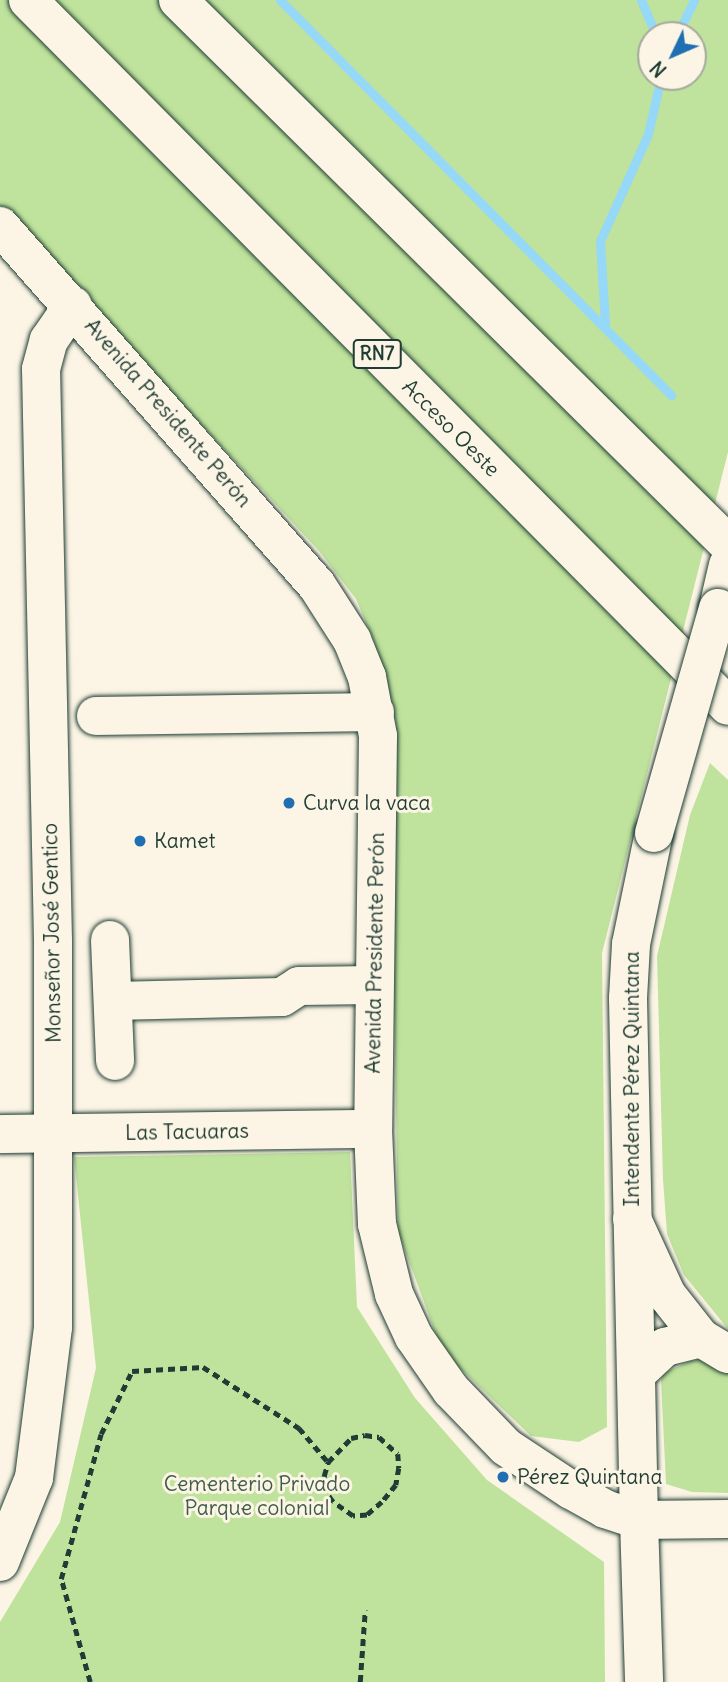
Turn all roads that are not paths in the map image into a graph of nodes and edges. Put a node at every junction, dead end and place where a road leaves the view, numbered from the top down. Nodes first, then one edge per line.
1 (27, 0) edge
2 (178, 0) edge
3 (0, 226) edge
4 (73, 305) junction
5 (728, 544) edge
6 (728, 565) edge
7 (629, 609) junction
8 (728, 706) edge
9 (375, 712) junction
10 (96, 716) dead end
11 (728, 734) edge
12 (110, 940) dead end
13 (374, 985) junction
14 (114, 1001) junction
15 (115, 1061) dead end
16 (373, 1129) junction
17 (0, 1134) edge
18 (54, 1135) junction
19 (632, 1219) junction
20 (715, 1346) edge
21 (637, 1373) junction
22 (728, 1519) edge
23 (639, 1520) junction
24 (0, 1562) edge
25 (644, 1682) edge

1 - 7 main road, Acceso Oeste / RN7
2 - 5 main road
3 - 4 main road, Avenida Presidente Perón
4 - 9 main road, Avenida Presidente Perón
4 - 18 main road, Monseñor José Gentico
6 - 19 main road, Intendente Pérez Quintana, bridge
7 - 8 main road, Acceso Oeste / RN7
7 - 11 main road
9 - 10 main road
9 - 13 main road, Avenida Presidente Perón
12 - 14 main road
13 - 14 main road
13 - 16 main road, Avenida Presidente Perón
14 - 15 main road
16 - 18 main road, Las Tacuaras
16 - 23 main road, Avenida Presidente Perón
17 - 18 main road, Las Tacuaras
18 - 24 main road, Monseñor José Gentico
19 - 20 main road
19 - 21 main road, Intendente Pérez Quintana
20 - 21 main road
21 - 23 main road, Intendente Pérez Quintana
22 - 23 main road, Avenida Presidente Perón
23 - 25 main road, Intendente Pérez Quintana

